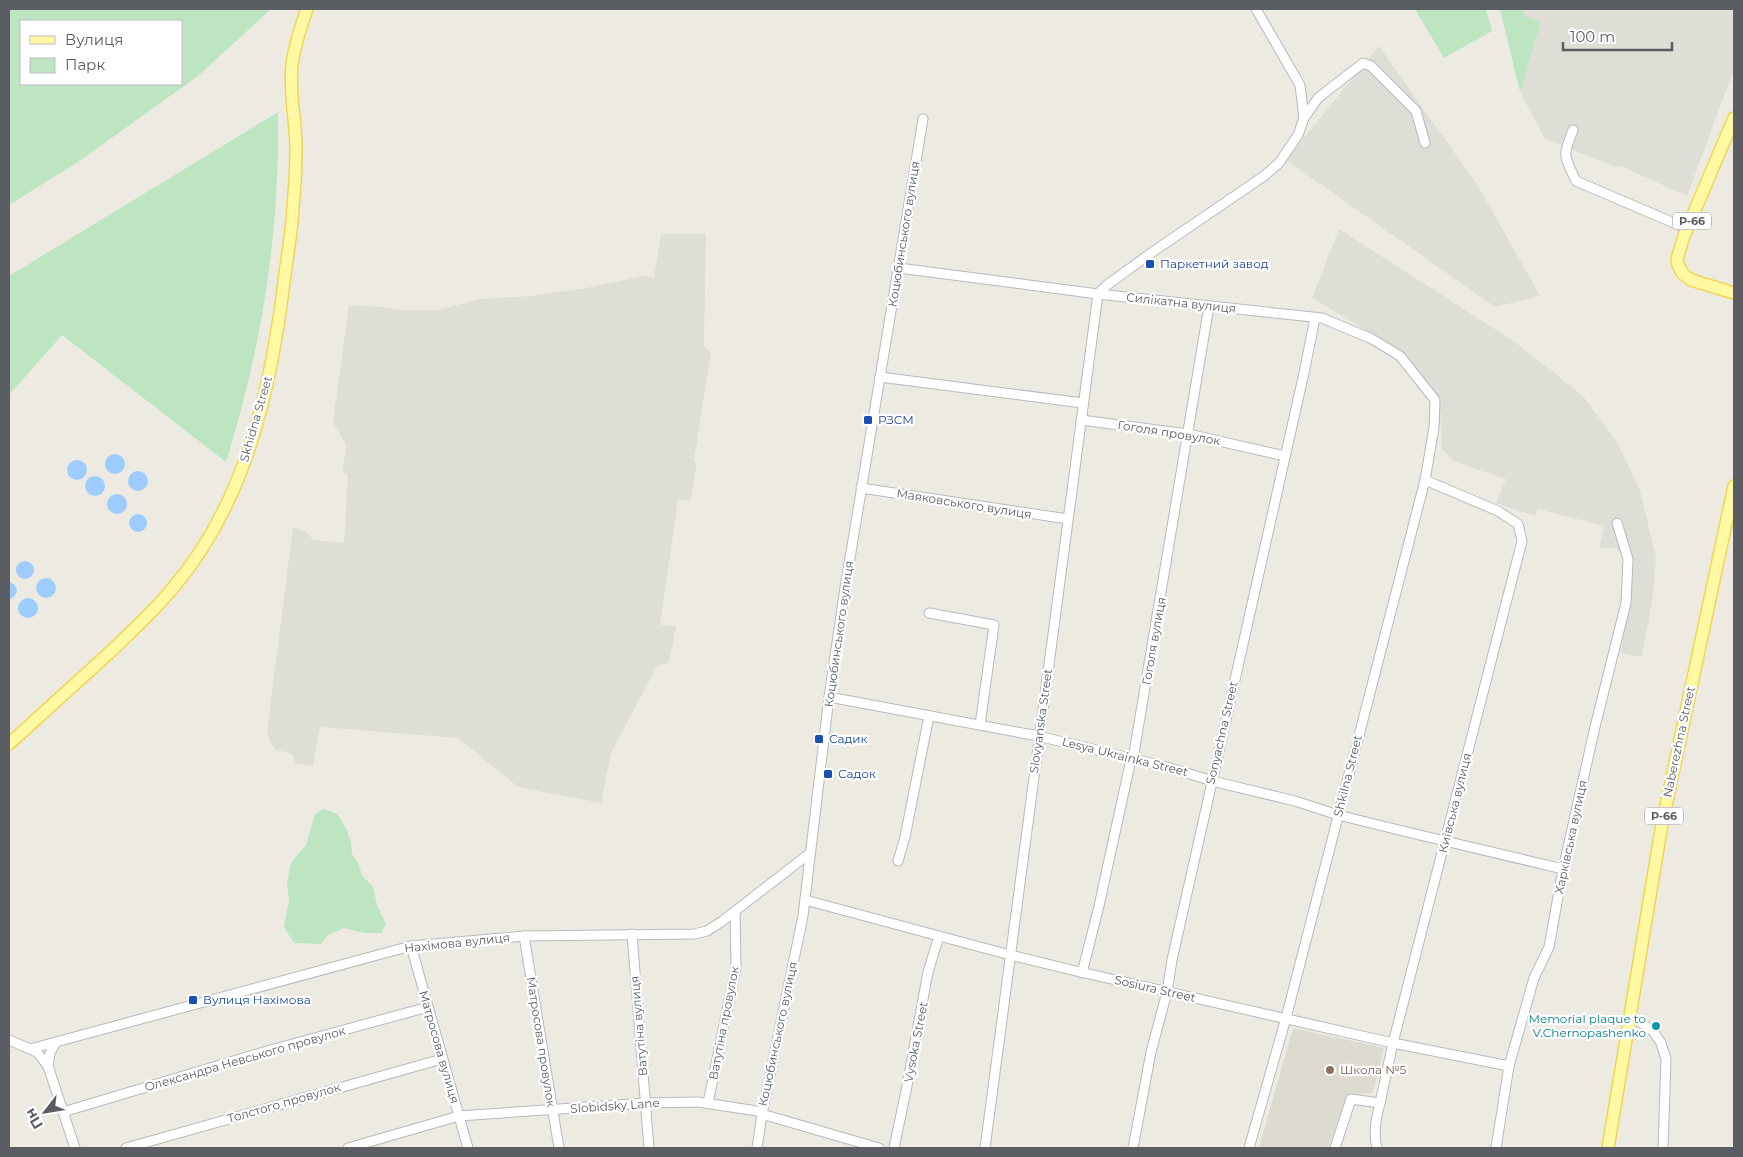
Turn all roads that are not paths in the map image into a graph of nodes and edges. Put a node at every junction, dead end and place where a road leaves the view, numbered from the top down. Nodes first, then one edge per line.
1 (307, 9) edge
2 (1256, 9) edge
3 (1304, 118) junction
4 (1734, 118) edge
5 (923, 119) dead end
6 (1573, 130) dead end
7 (1426, 144) dead end
8 (1688, 229) junction
9 (899, 268) junction
10 (1734, 293) edge
11 (1098, 294) junction
12 (1209, 306) junction
13 (1315, 318) junction
14 (880, 376) junction
15 (1435, 400) joint
16 (1083, 403) junction
17 (1081, 420) junction
18 (1188, 434) junction
19 (1285, 456) junction
20 (1425, 480) junction
21 (1734, 486) edge
22 (861, 488) junction
23 (1068, 520) junction
24 (1616, 523) dead end
25 (929, 612) dead end
26 (829, 697) junction
27 (929, 716) junction
28 (980, 725) junction
29 (1038, 736) junction
30 (9, 744) edge
31 (1134, 759) junction
32 (1212, 780) junction
33 (1338, 815) junction
34 (1445, 841) junction
35 (810, 853) junction
36 (898, 861) dead end
37 (1563, 869) junction
38 (804, 900) junction
39 (735, 912) junction
40 (632, 934) junction
41 (524, 936) junction
42 (939, 936) junction
43 (410, 946) junction
44 (1010, 955) junction
45 (1082, 972) junction
46 (1167, 992) junction
47 (428, 1007) junction
48 (1631, 1016) junction
49 (1286, 1018) junction
50 (9, 1040) edge
51 (56, 1042) junction
52 (1393, 1043) junction
53 (30, 1049) junction
54 (442, 1059) junction
55 (48, 1066) junction
56 (1508, 1066) junction
57 (646, 1103) junction
58 (708, 1103) junction
59 (1380, 1103) junction
60 (553, 1110) junction
61 (63, 1112) junction
62 (762, 1114) junction
63 (459, 1116) junction
64 (75, 1148) edge
65 (126, 1148) edge
66 (348, 1148) edge
67 (468, 1148) edge
68 (559, 1148) edge
69 (649, 1148) edge
70 (757, 1148) edge
71 (879, 1148) edge
72 (894, 1148) edge
73 (985, 1148) edge
74 (1133, 1148) edge
75 (1249, 1148) edge
76 (1335, 1148) edge
77 (1377, 1148) edge
78 (1496, 1148) edge
79 (1608, 1148) edge
80 (1663, 1148) edge

1 - 30 main road, Skhidna Street
2 - 3 street
3 - 7 street
3 - 11 street
4 - 8 main road, Р-66
5 - 9 street, Коцюбинського вулиця
6 - 8 street
8 - 10 main road, Р-66
9 - 11 street, Силікатна вулиця
9 - 14 street, Коцюбинського вулиця
11 - 12 street, Силікатна вулиця
11 - 16 street, Slovyanska Street
12 - 13 street, Силікатна вулиця
12 - 18 street, Гоголя вулиця
13 - 15 street, Силікатна вулиця
13 - 19 street, Sonyachna Street
14 - 16 street
14 - 22 street, Коцюбинського вулиця
15 - 20 street, Shkilna Street
16 - 17 street, Slovyanska Street
17 - 18 street, Гоголя провулок
17 - 23 street, Slovyanska Street
18 - 19 street, Гоголя провулок
18 - 31 street, Гоголя вулиця
19 - 32 street, Sonyachna Street
20 - 33 street, Shkilna Street
20 - 34 street, Київська вулиця
21 - 48 main road, Naberezhna Street / Р-66
22 - 23 street, Маяковського вулиця
22 - 26 street, Коцюбинського вулиця
23 - 29 street, Slovyanska Street
24 - 37 street, Харківська вулиця
25 - 28 street
26 - 27 street, Lesya Ukrainka Street
26 - 35 street, Коцюбинського вулиця
27 - 28 street, Lesya Ukrainka Street
27 - 36 street
28 - 29 street, Lesya Ukrainka Street
29 - 31 street, Lesya Ukrainka Street
29 - 44 street, Slovyanska Street
31 - 32 street, Lesya Ukrainka Street
31 - 45 street, Гоголя вулиця
32 - 33 street, Lesya Ukrainka Street
32 - 46 street, Sonyachna Street
33 - 34 street, Lesya Ukrainka Street
33 - 49 street, Shkilna Street
34 - 37 street, Lesya Ukrainka Street
34 - 52 street, Київська вулиця
35 - 38 street, Коцюбинського вулиця
35 - 39 street, Нахімова вулиця
37 - 56 street, Харківська вулиця
38 - 42 street, Sosiura Street
38 - 62 street, Коцюбинського вулиця
39 - 40 street, Нахімова вулиця
39 - 58 street, Ватутіна провулок
40 - 41 street, Нахімова вулиця
40 - 57 street, Ватутіна вулиця
41 - 43 street, Нахімова вулиця
41 - 60 street, Матросова провулок
42 - 44 street, Sosiura Street
42 - 72 street, Vysoka Street
43 - 47 street, Матросова вулиця
43 - 51 street, Нахімова вулиця
44 - 45 street, Sosiura Street
44 - 73 street, Slovyanska Street
45 - 46 street, Sosiura Street
46 - 49 street, Sosiura Street
46 - 74 street, Sonyachna Street
47 - 54 street, Матросова вулиця
47 - 61 street, Олександра Невського провулок
48 - 79 main road, Naberezhna Street / Р-66
48 - 80 street
49 - 52 street, Sosiura Street
49 - 75 street, Shkilna Street
50 - 53 street
51 - 53 street, Нахімова вулиця
51 - 55 street
52 - 56 street, Sosiura Street
52 - 59 street, Київська вулиця
53 - 55 street
54 - 63 street, Матросова вулиця
54 - 65 street, Толстого провулок
55 - 61 street
56 - 78 street, Харківська вулиця
57 - 58 street, Slobidsky Lane
57 - 60 street, Slobidsky Lane
57 - 69 street, Ватутіна вулиця
58 - 62 street, Slobidsky Lane
59 - 76 street
59 - 77 street, Київська вулиця
60 - 63 street, Slobidsky Lane
60 - 68 street, Матросова провулок
61 - 64 street
62 - 70 street, Коцюбинського вулиця
62 - 71 street, Slobidsky Lane
63 - 66 street, Slobidsky Lane
63 - 67 street, Матросова вулиця

